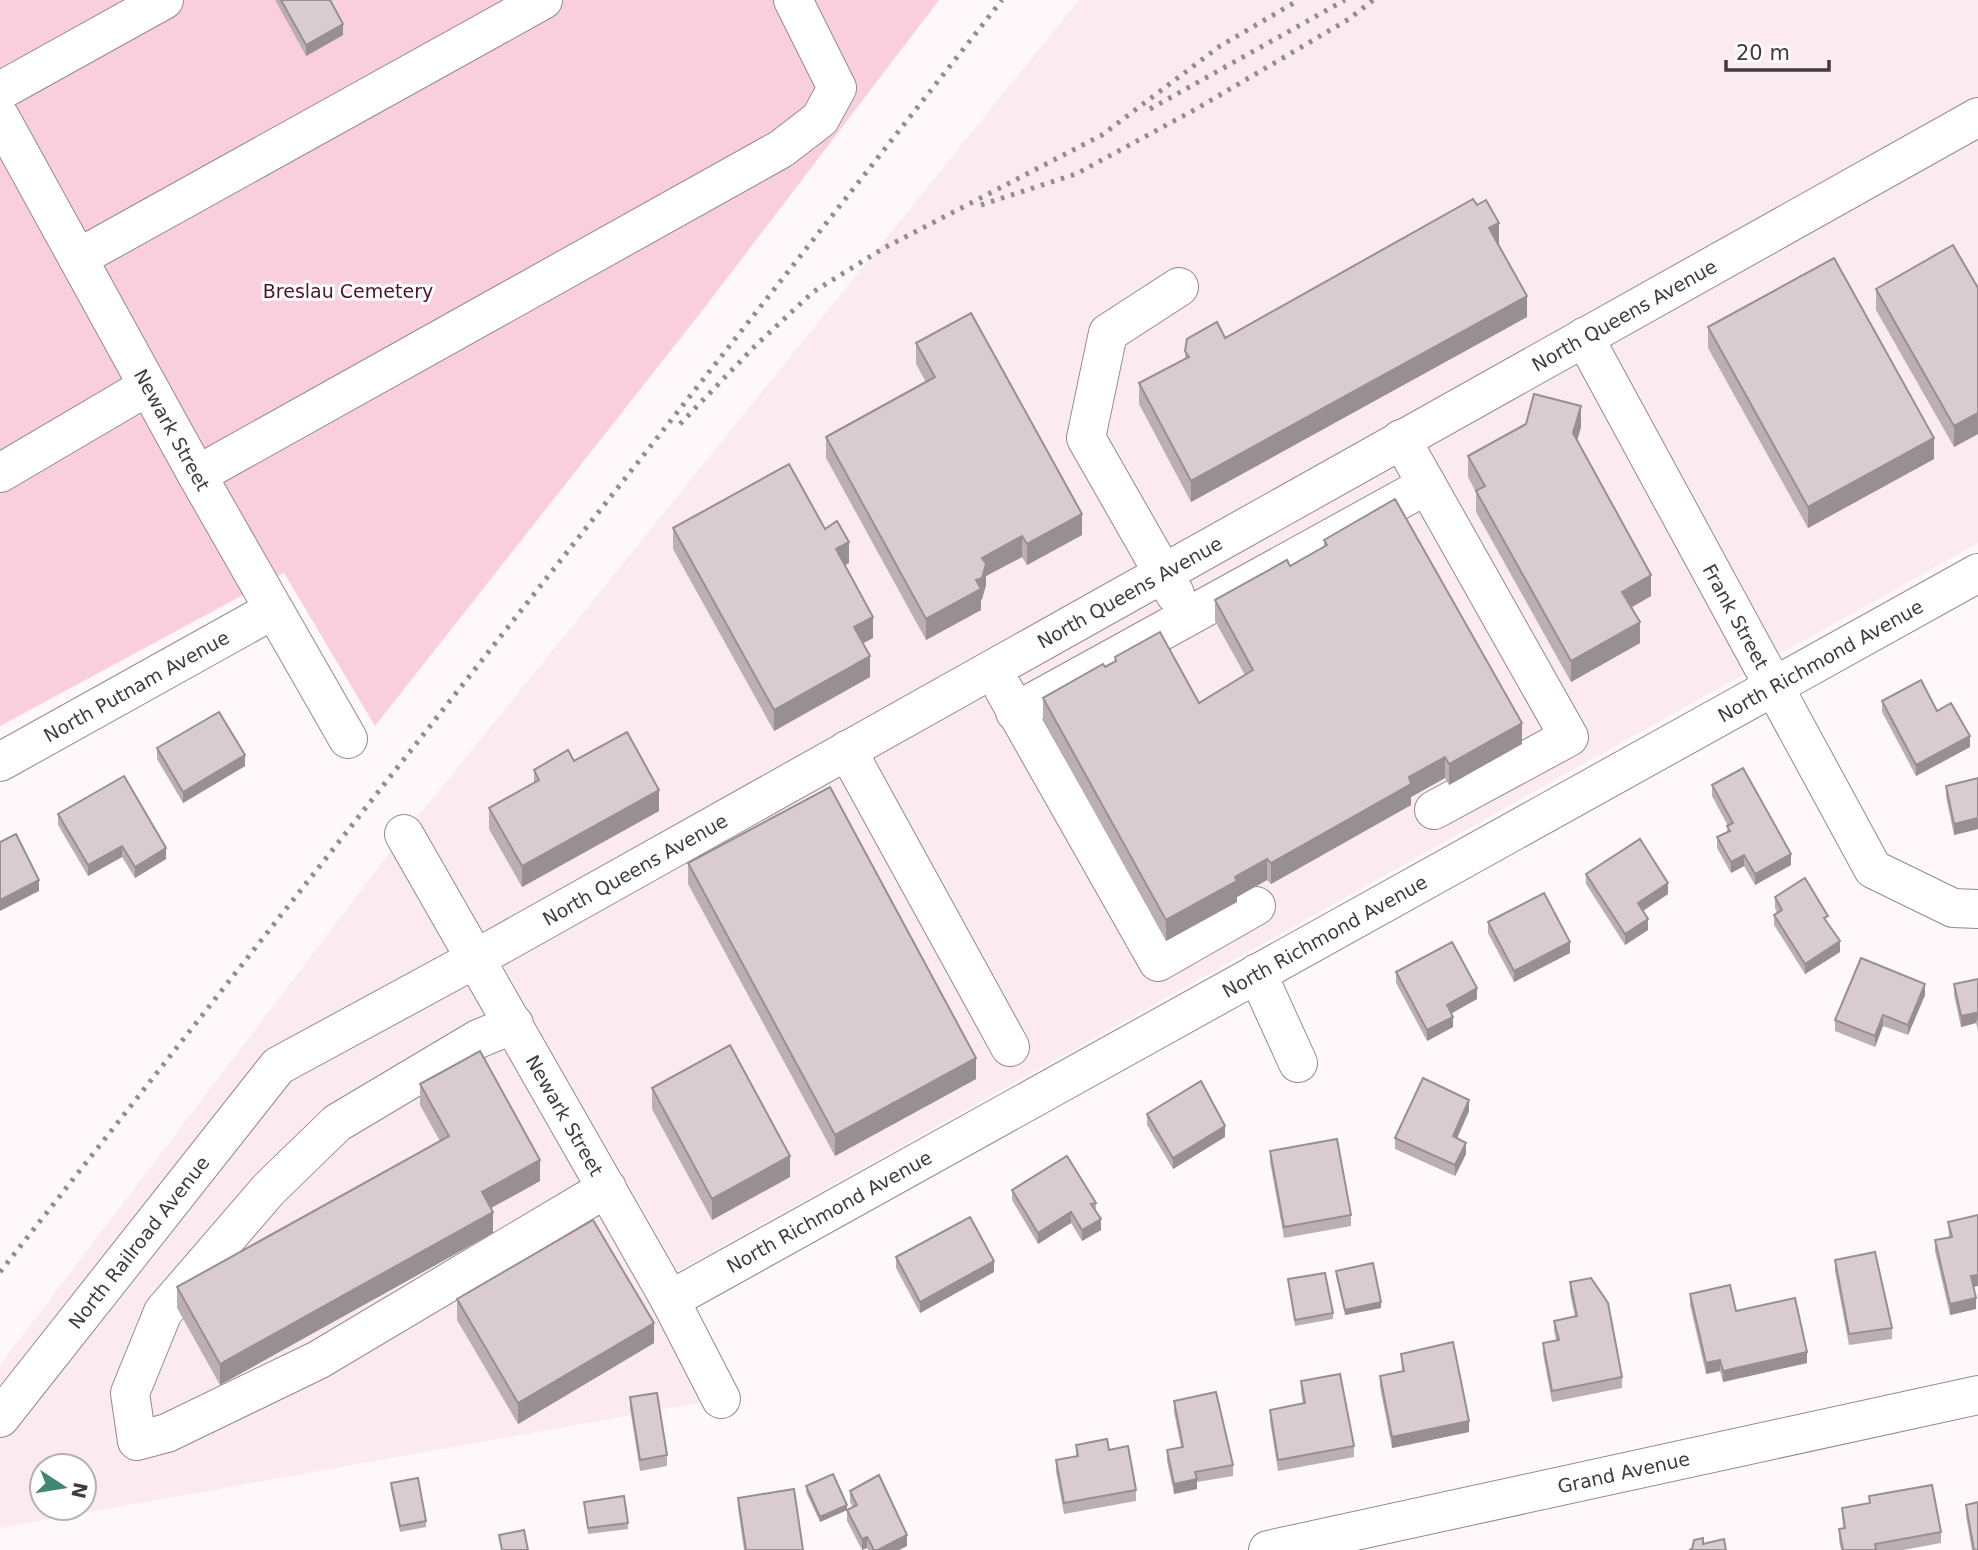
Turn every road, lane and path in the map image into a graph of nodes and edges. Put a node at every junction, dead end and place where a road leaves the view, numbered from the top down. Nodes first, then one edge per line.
1 (164, 0) edge
2 (543, 0) edge
3 (793, 0) edge
4 (0, 92) edge
5 (0, 117) edge
6 (1978, 117) edge
7 (78, 258) junction
8 (1179, 287) dead end
9 (1584, 337) junction
10 (148, 386) junction
11 (1401, 439) junction
12 (0, 473) edge
13 (197, 475) junction
14 (1427, 485) junction
15 (1164, 572) junction
16 (1978, 573) edge
17 (273, 610) junction
18 (1185, 617) junction
19 (993, 668) junction
20 (1775, 686) junction
21 (1015, 712) junction
22 (348, 739) dead end
23 (847, 750) junction
24 (0, 762) edge
25 (1434, 810) dead end
26 (404, 834) dead end
27 (1255, 906) dead end
28 (1978, 909) edge
29 (477, 958) junction
30 (1257, 973) junction
31 (514, 1024) junction
32 (1010, 1047) dead end
33 (1298, 1063) dead end
34 (278, 1066) joint
35 (607, 1188) junction
36 (670, 1300) junction
37 (1978, 1395) edge
38 (721, 1399) dead end
39 (0, 1418) edge
40 (1268, 1550) edge

1 - 4 street
2 - 7 street
3 - 13 street
5 - 7 street, Newark Street
6 - 9 street, North Queens Avenue
7 - 10 street, Newark Street
8 - 15 street
9 - 11 street, North Queens Avenue
9 - 20 street, Frank Street
10 - 12 street
10 - 13 street, Newark Street
11 - 14 street
11 - 15 street, North Queens Avenue
13 - 17 street, Newark Street
14 - 18 street
14 - 25 street
15 - 18 street
15 - 19 street, North Queens Avenue
16 - 20 street, North Richmond Avenue
17 - 22 street, Newark Street
17 - 24 street, North Putnam Avenue
18 - 21 street
19 - 21 street
19 - 23 street, North Queens Avenue
20 - 28 street, Frank Street
20 - 30 street, North Richmond Avenue
21 - 27 street
23 - 29 street, North Queens Avenue
23 - 32 street
26 - 29 street, Newark Street
29 - 31 street, Newark Street
29 - 34 street, North Queens Avenue
30 - 33 street
30 - 36 street, North Richmond Avenue
31 - 35 street, Newark Street
31 - 35 street
34 - 39 street, North Railroad Avenue
35 - 36 street, Newark Street
36 - 38 street, Newark Street
37 - 40 street, Grand Avenue

